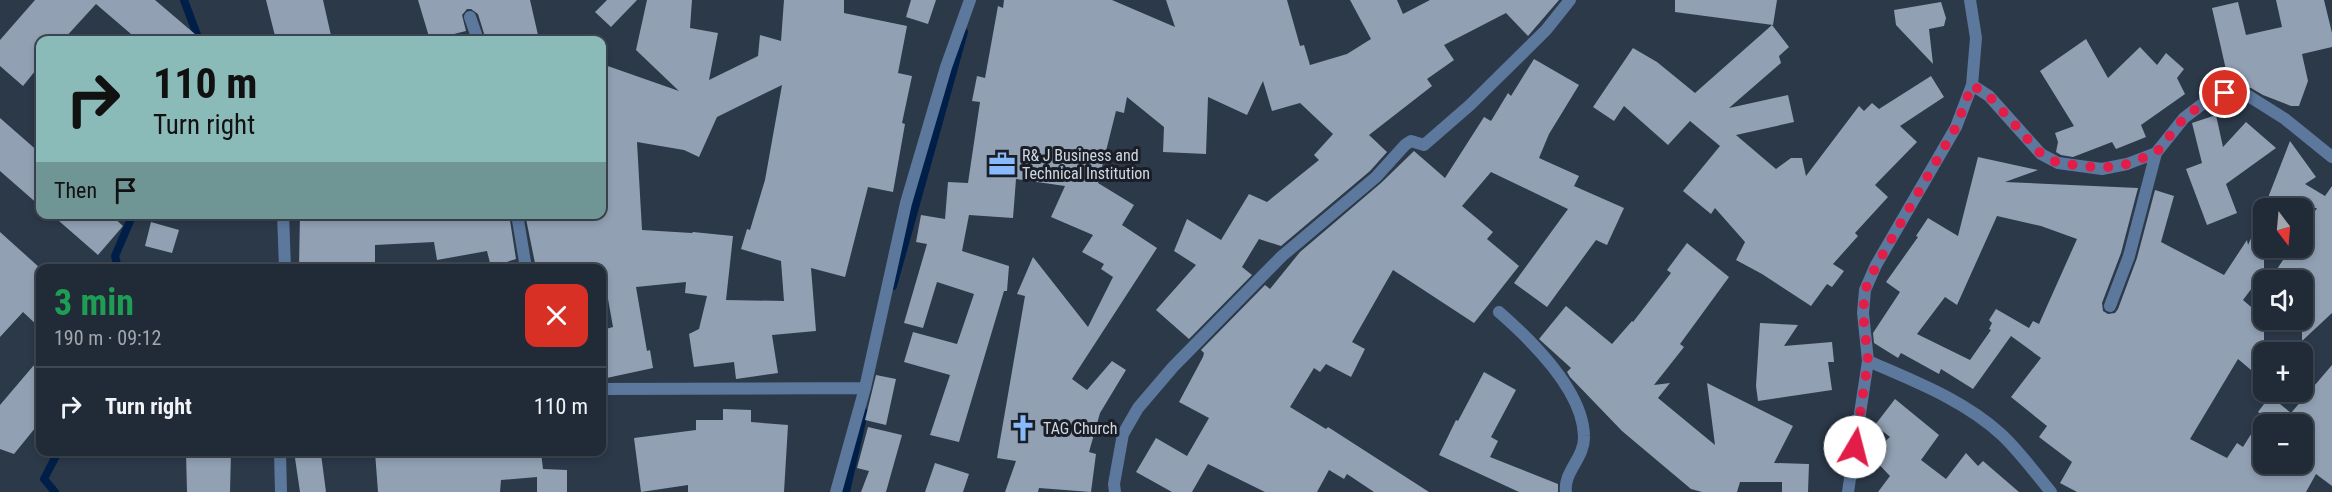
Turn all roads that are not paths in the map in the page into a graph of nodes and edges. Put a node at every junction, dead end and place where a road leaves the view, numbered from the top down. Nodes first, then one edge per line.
1 (970, 0) edge
2 (1570, 0) edge
3 (1970, 0) edge
4 (470, 17) dead end
5 (477, 36) edge
6 (1972, 85) junction
7 (2156, 153) junction
8 (2332, 157) edge
9 (283, 219) edge
10 (518, 219) edge
11 (285, 264) edge
12 (525, 264) edge
13 (2110, 306) dead end
14 (1499, 312) dead end
15 (1868, 361) junction
16 (865, 388) junction
17 (606, 389) edge
18 (280, 456) edge
19 (281, 492) edge
20 (836, 492) edge
21 (1115, 492) edge
22 (1566, 492) edge
23 (1848, 492) edge
24 (2051, 492) edge

1 - 16 street
2 - 21 street
3 - 6 street
4 - 5 street
6 - 7 street
6 - 15 street
7 - 8 street
7 - 13 street
9 - 11 street
10 - 12 street
14 - 22 street
15 - 23 street
15 - 24 street
16 - 17 street
16 - 20 street
18 - 19 street

